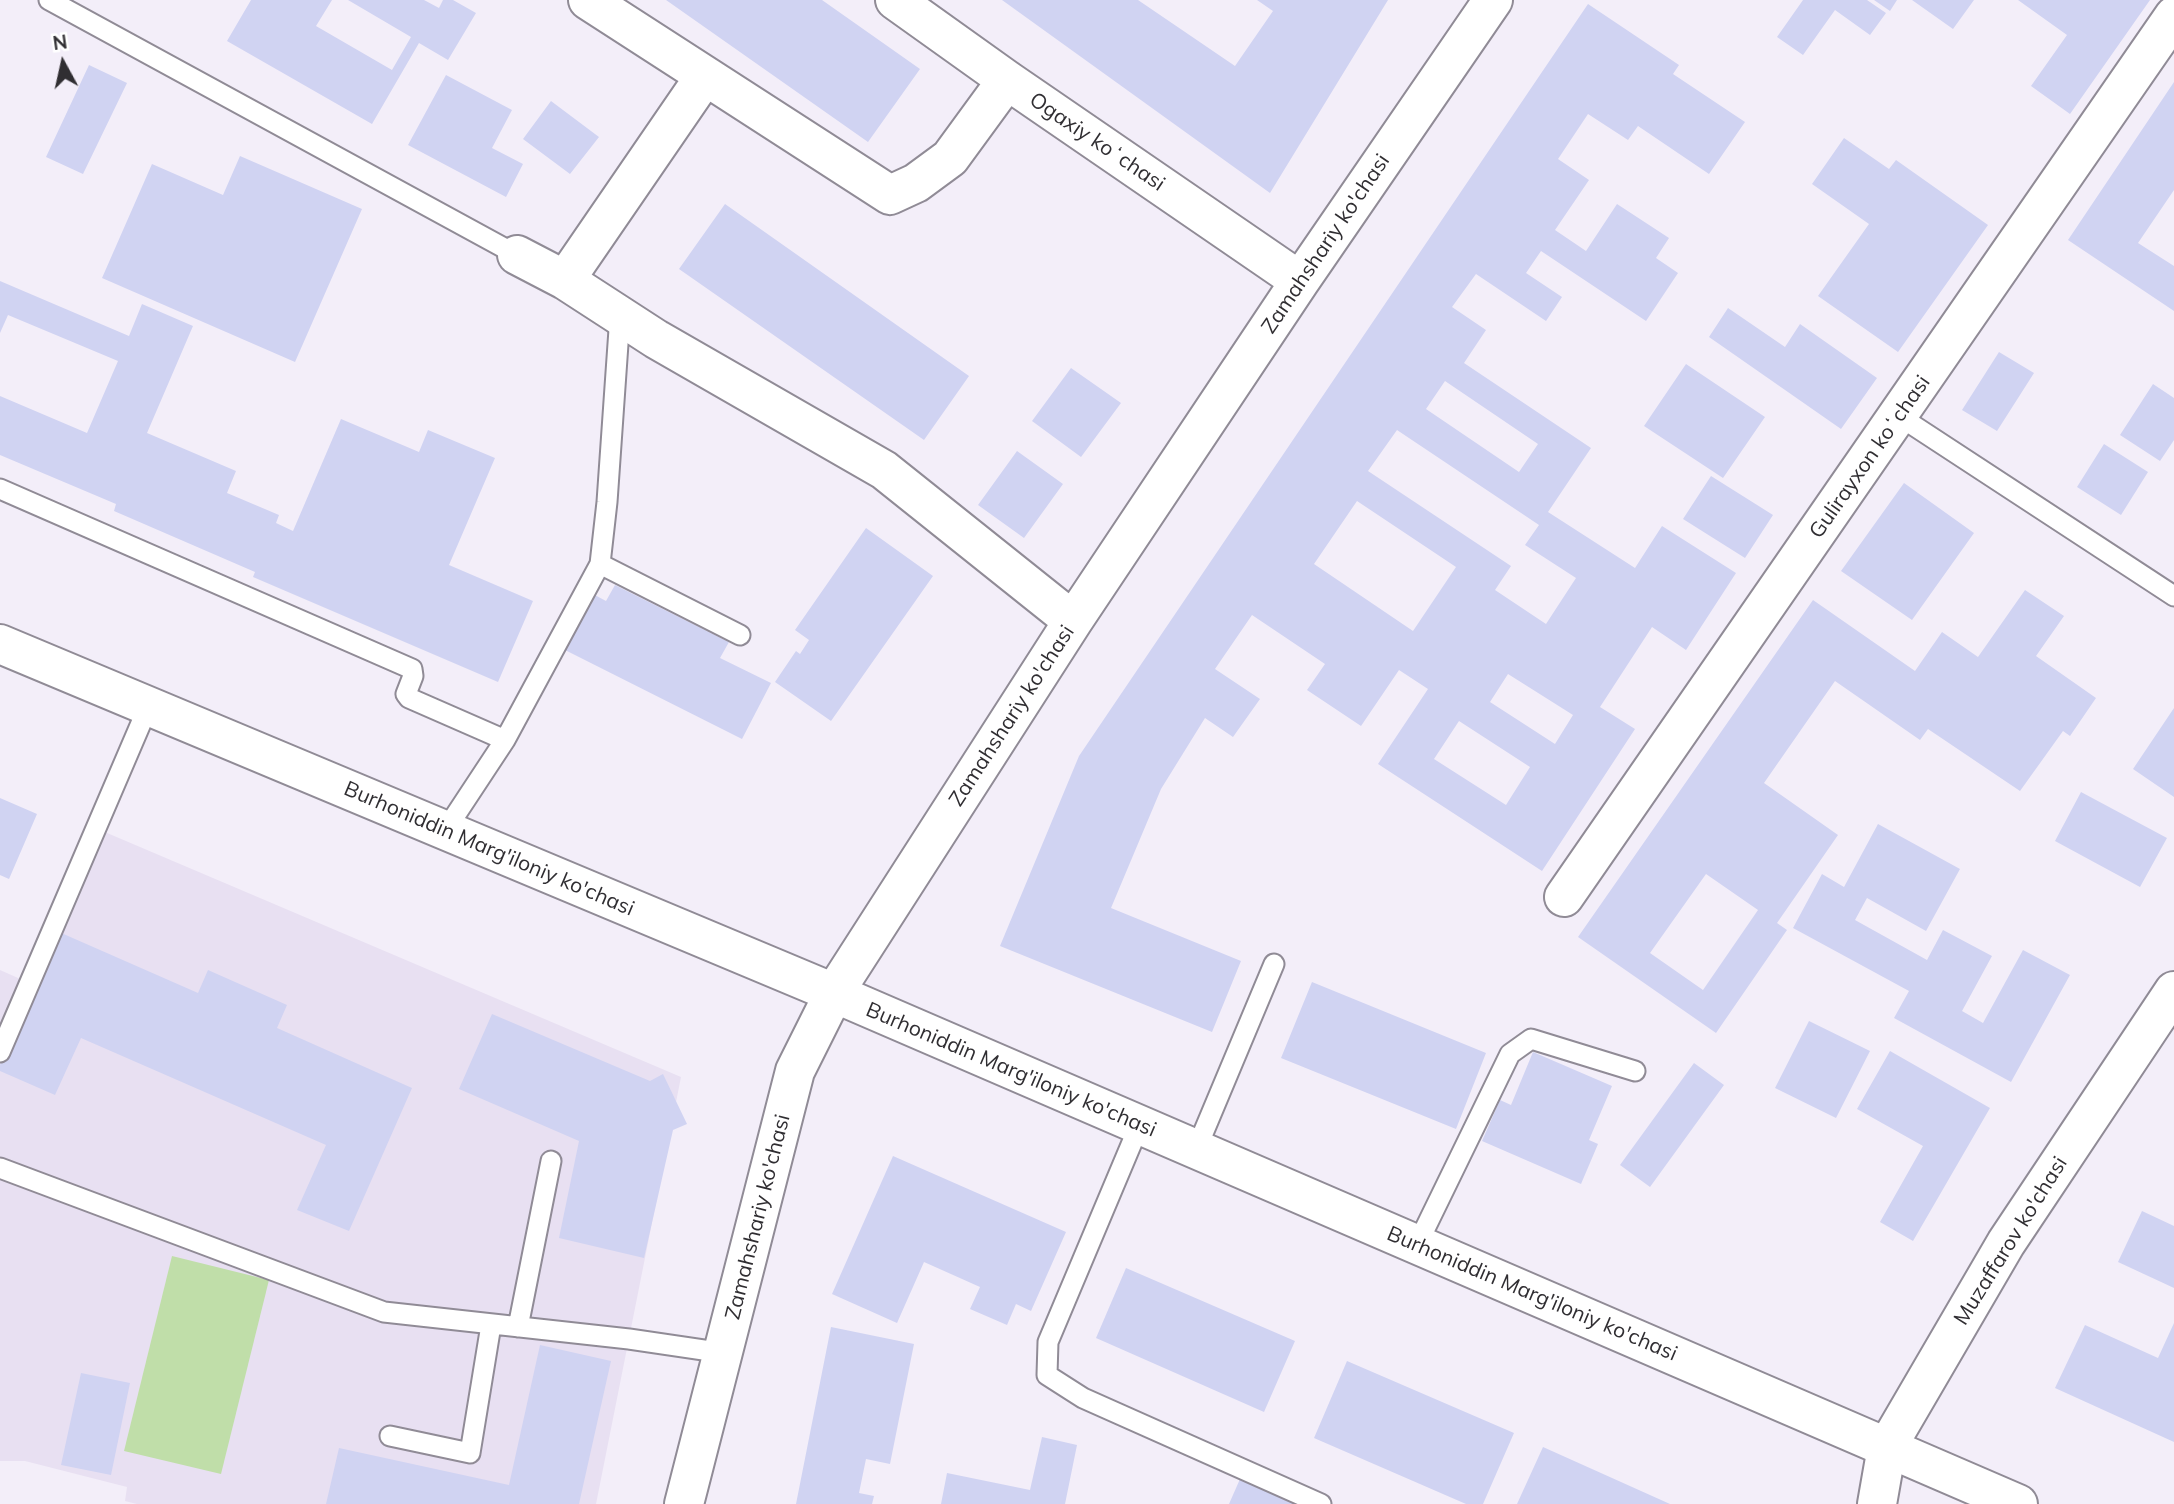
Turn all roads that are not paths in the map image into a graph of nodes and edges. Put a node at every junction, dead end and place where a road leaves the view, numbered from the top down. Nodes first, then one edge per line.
1 (49, 0) edge
2 (588, 0) edge
3 (895, 0) edge
4 (1493, 0) edge
5 (2174, 16) edge
6 (705, 76) junction
7 (1007, 80) junction
8 (517, 255) joint
9 (565, 280) junction
10 (1300, 281) junction
11 (620, 315) junction
12 (1899, 416) junction
13 (0, 489) edge
14 (600, 564) junction
15 (2174, 596) edge
16 (1073, 621) junction
17 (740, 635) dead end
18 (0, 644) edge
19 (148, 706) junction
20 (505, 740) junction
21 (445, 831) junction
22 (1564, 897) dead end
23 (1274, 964) dead end
24 (2174, 990) edge
25 (834, 993) junction
26 (0, 1052) edge
27 (1635, 1071) dead end
28 (1139, 1126) junction
29 (1196, 1150) junction
30 (551, 1161) dead end
31 (0, 1168) edge
32 (1417, 1245) junction
33 (491, 1325) junction
34 (518, 1328) junction
35 (724, 1353) junction
36 (390, 1436) dead end
37 (1887, 1447) junction
38 (684, 1504) edge
39 (1321, 1504) edge
40 (1877, 1504) edge
41 (2018, 1504) edge

1 - 8 lane
2 - 6 street
3 - 7 street, Ogaxiy koʻchasi
4 - 10 street, Zamahshariy ko'chasi
5 - 12 street, Gulirayxon koʻchasi
6 - 7 street
6 - 9 street
7 - 10 street, Ogaxiy koʻchasi
8 - 9 street
9 - 11 street
10 - 16 street, Zamahshariy ko'chasi
11 - 14 lane
11 - 16 street
12 - 15 lane
12 - 22 street, Gulirayxon koʻchasi
13 - 20 lane
14 - 17 lane
14 - 20 lane
16 - 25 street, Zamahshariy ko'chasi
18 - 19 street, Burhoniddin Marg'iloniy ko'chasi
19 - 21 street, Burhoniddin Marg'iloniy ko'chasi
19 - 26 lane
20 - 21 lane
21 - 25 street, Burhoniddin Marg'iloniy ko'chasi
23 - 29 lane
24 - 37 street, Muzaffarov ko'chasi
25 - 28 street, Burhoniddin Marg'iloniy ko'chasi
25 - 35 street, Zamahshariy ko'chasi
27 - 32 lane
28 - 29 street, Burhoniddin Marg'iloniy ko'chasi
28 - 39 lane
29 - 32 street, Burhoniddin Marg'iloniy ko'chasi
30 - 34 lane
31 - 33 lane
32 - 37 street, Burhoniddin Marg'iloniy ko'chasi
33 - 34 lane
33 - 36 lane
34 - 35 lane
35 - 38 street, Zamahshariy ko'chasi
37 - 40 street, Muzaffarov ko'chasi
37 - 41 street, Burhoniddin Marg'iloniy ko'chasi

